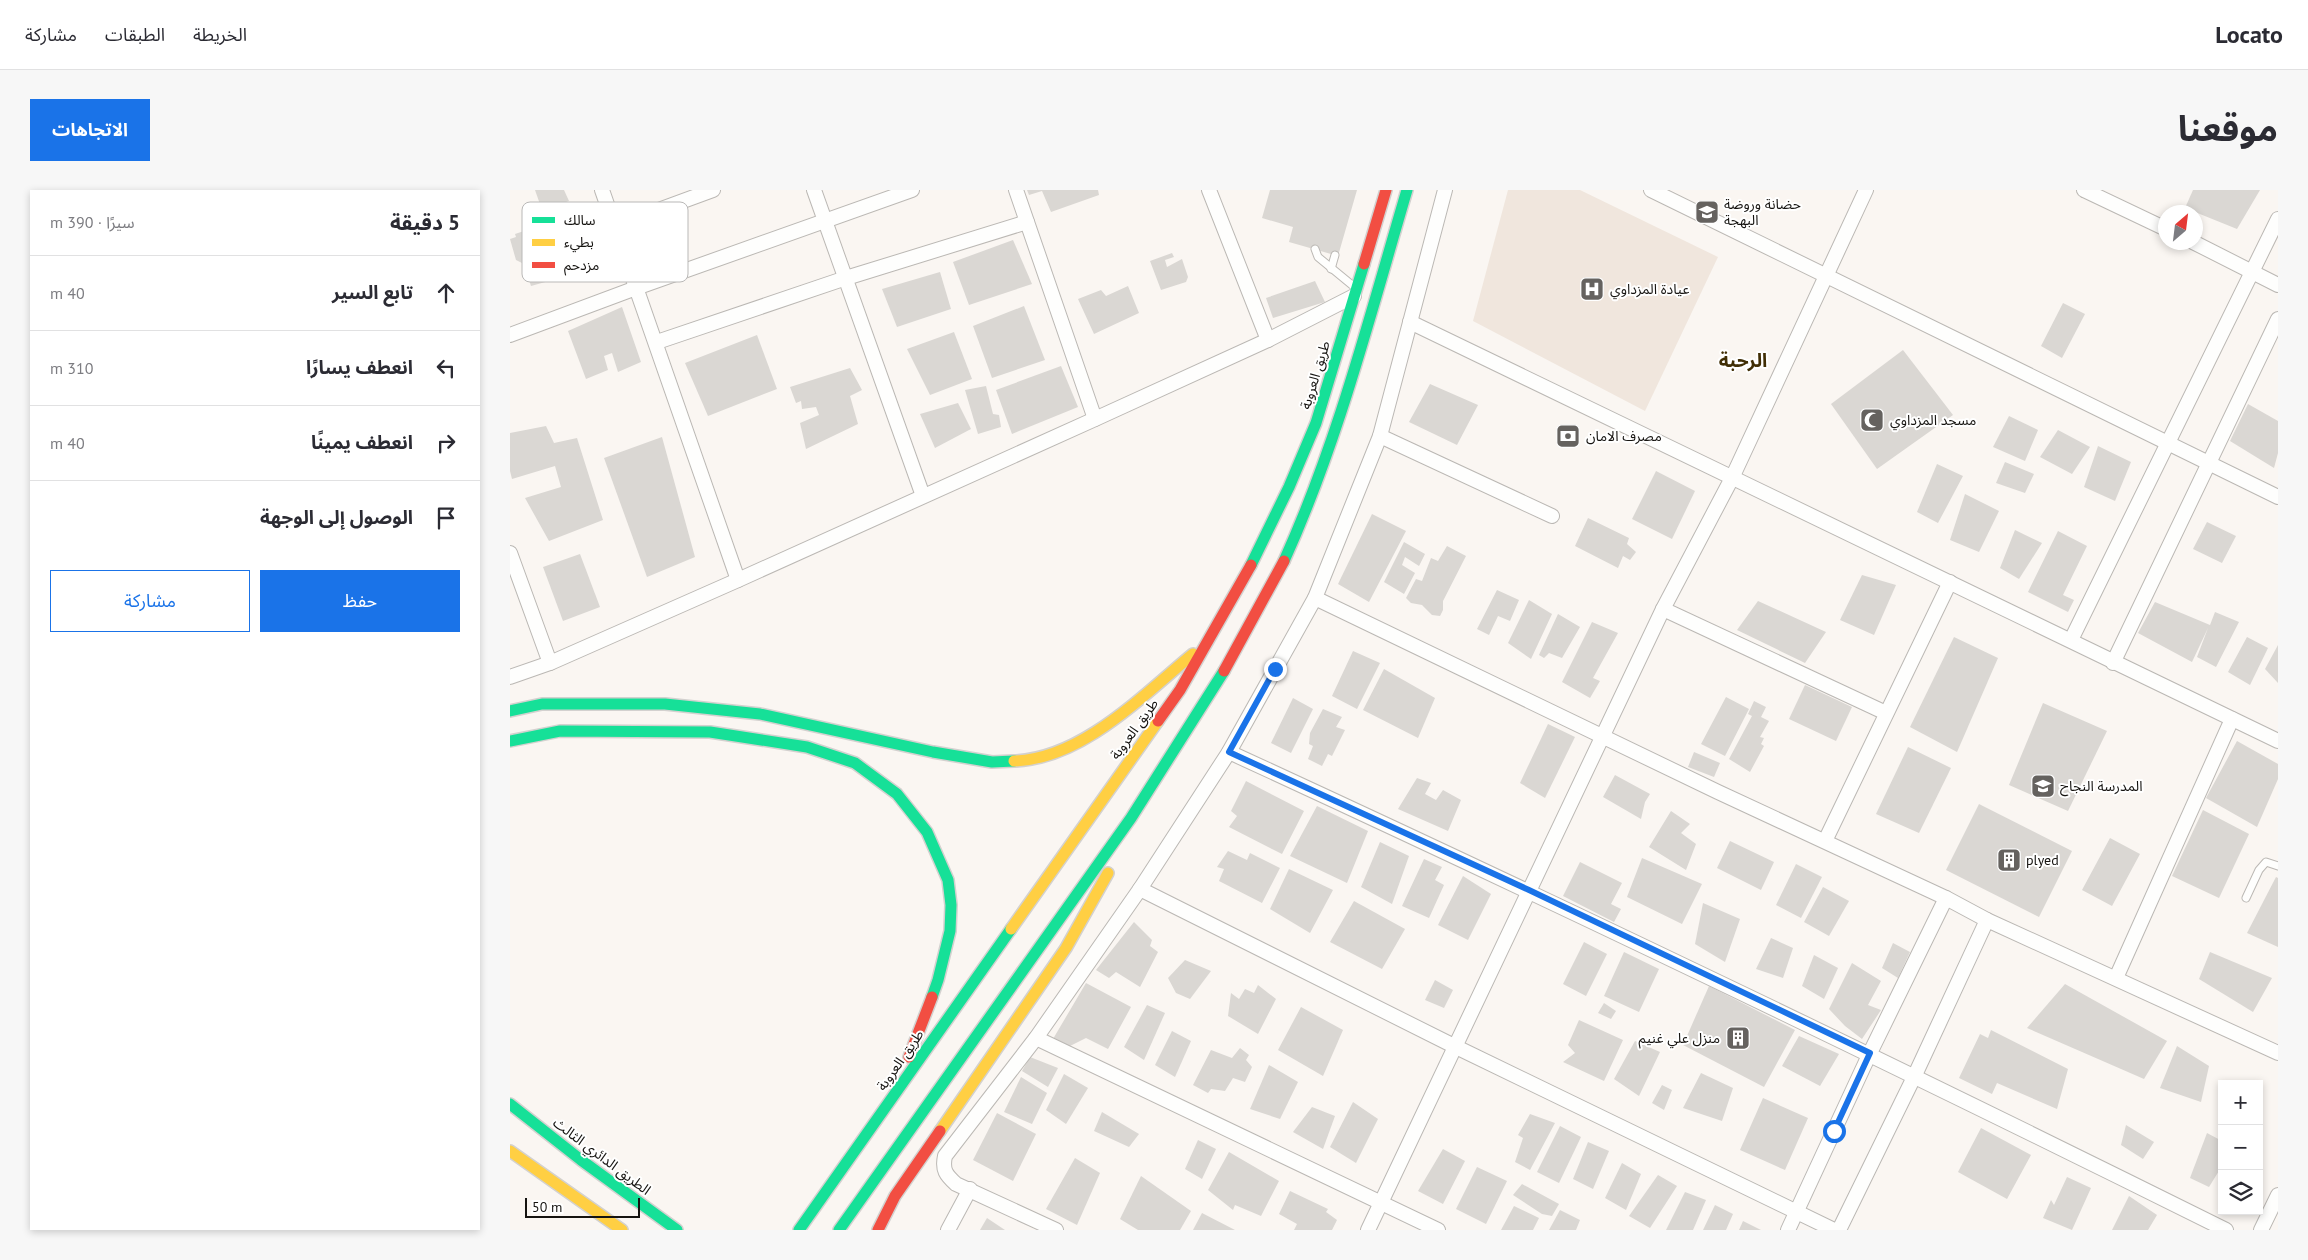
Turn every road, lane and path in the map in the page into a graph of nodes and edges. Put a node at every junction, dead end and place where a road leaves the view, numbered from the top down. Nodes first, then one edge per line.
1 (602, 190) edge
2 (713, 190) edge
3 (814, 190) edge
4 (912, 190) edge
5 (1016, 190) edge
6 (1209, 190) edge
7 (1386, 190) edge
8 (1408, 190) edge
9 (1445, 190) edge
10 (1651, 190) edge
11 (1866, 190) edge
12 (2084, 190) edge
13 (606, 202) edge
14 (680, 202) edge
15 (2278, 219) edge
16 (825, 222) junction
17 (1027, 222) junction
18 (2158, 226) edge
19 (2203, 247) edge
20 (1315, 249) dead end
21 (1335, 255) dead end
22 (1332, 269) junction
23 (688, 270) edge
24 (2253, 272) junction
25 (1825, 276) junction
26 (846, 278) junction
27 (634, 282) edge
28 (653, 282) edge
29 (2278, 285) edge
30 (636, 288) junction
31 (1355, 292) junction
32 (2278, 319) edge
33 (1410, 322) junction
34 (510, 335) edge
35 (1268, 340) junction
36 (657, 342) junction
37 (1095, 419) junction
38 (1380, 436) junction
39 (2168, 444) junction
40 (2209, 463) junction
41 (1732, 478) junction
42 (923, 496) junction
43 (2278, 496) edge
44 (1552, 516) dead end
45 (510, 553) edge
46 (738, 580) junction
47 (1950, 582) junction
48 (1315, 598) junction
49 (1663, 609) junction
50 (2071, 640) junction
51 (1208, 641) junction
52 (550, 663) junction
53 (2113, 663) junction
54 (510, 677) edge
55 (510, 711) edge
56 (1886, 713) junction
57 (2232, 719) junction
58 (1604, 736) junction
59 (510, 741) edge
60 (2278, 741) edge
61 (1229, 752) junction
62 (1131, 818) junction
63 (1825, 841) junction
64 (2278, 866) edge
65 (1140, 889) junction
66 (1529, 890) junction
67 (1946, 898) junction
68 (2246, 898) dead end
69 (1988, 920) junction
70 (2116, 978) junction
71 (1036, 1038) junction
72 (1454, 1046) junction
73 (1870, 1053) junction
74 (2278, 1054) edge
75 (1915, 1075) junction
76 (897, 1090) junction
77 (510, 1104) edge
78 (510, 1151) edge
79 (970, 1190) junction
80 (2278, 1195) edge
81 (1381, 1203) junction
82 (1796, 1213) junction
83 (622, 1230) edge
84 (677, 1230) edge
85 (798, 1230) edge
86 (839, 1230) edge
87 (878, 1230) edge
88 (948, 1230) edge
89 (1056, 1230) edge
90 (1368, 1230) edge
91 (1438, 1230) edge
92 (1788, 1230) edge
93 (1834, 1230) edge
94 (1839, 1230) edge
95 (2226, 1230) edge
96 (2261, 1230) edge

1 - 13 street
2 - 14 street
3 - 16 street
4 - 16 street
5 - 17 street
6 - 35 street
7 - 31 highway, طريق العروبة
8 - 62 highway
9 - 33 street
10 - 25 street
11 - 25 street
12 - 18 street
15 - 24 street
16 - 23 street
16 - 26 street
17 - 26 street
17 - 37 street
19 - 24 street
20 - 22 lane
21 - 22 lane
22 - 31 lane
24 - 29 street
24 - 39 street
25 - 39 street
25 - 41 street
26 - 36 street
26 - 42 street
27 - 30 street
28 - 30 street
30 - 34 street
30 - 36 street
31 - 35 street
31 - 51 highway, طريق العروبة
32 - 40 street
33 - 38 street
33 - 41 street
35 - 37 street
36 - 46 street
37 - 42 street
38 - 44 street
38 - 48 street
39 - 40 street
39 - 50 street
40 - 43 street
40 - 53 street
41 - 47 street
41 - 49 street
42 - 46 street
45 - 52 street
46 - 52 street
47 - 50 street
47 - 56 street
48 - 58 street
48 - 61 street
49 - 56 street
49 - 58 street
50 - 53 street
51 - 55 highway
51 - 76 highway, طريق العروبة
52 - 54 street
53 - 57 street
56 - 63 street
57 - 60 street
57 - 70 street
58 - 63 street
58 - 66 street
59 - 76 highway
61 - 65 street
61 - 66 street
62 - 86 highway
62 - 87 highway
63 - 67 street
64 - 68 lane
65 - 71 street
65 - 72 street
66 - 72 street
66 - 73 street
67 - 69 street
67 - 73 street
69 - 70 street
69 - 75 street
70 - 74 street
71 - 79 street
71 - 81 street
72 - 81 street
72 - 82 street
73 - 75 street
73 - 82 street
75 - 94 street
75 - 95 street
76 - 85 highway, طريق العروبة
77 - 84 highway, الطريق الدائري الثالث
78 - 83 highway
79 - 88 street
79 - 89 street
80 - 96 street
81 - 90 street
81 - 91 street
82 - 92 street
82 - 93 street

